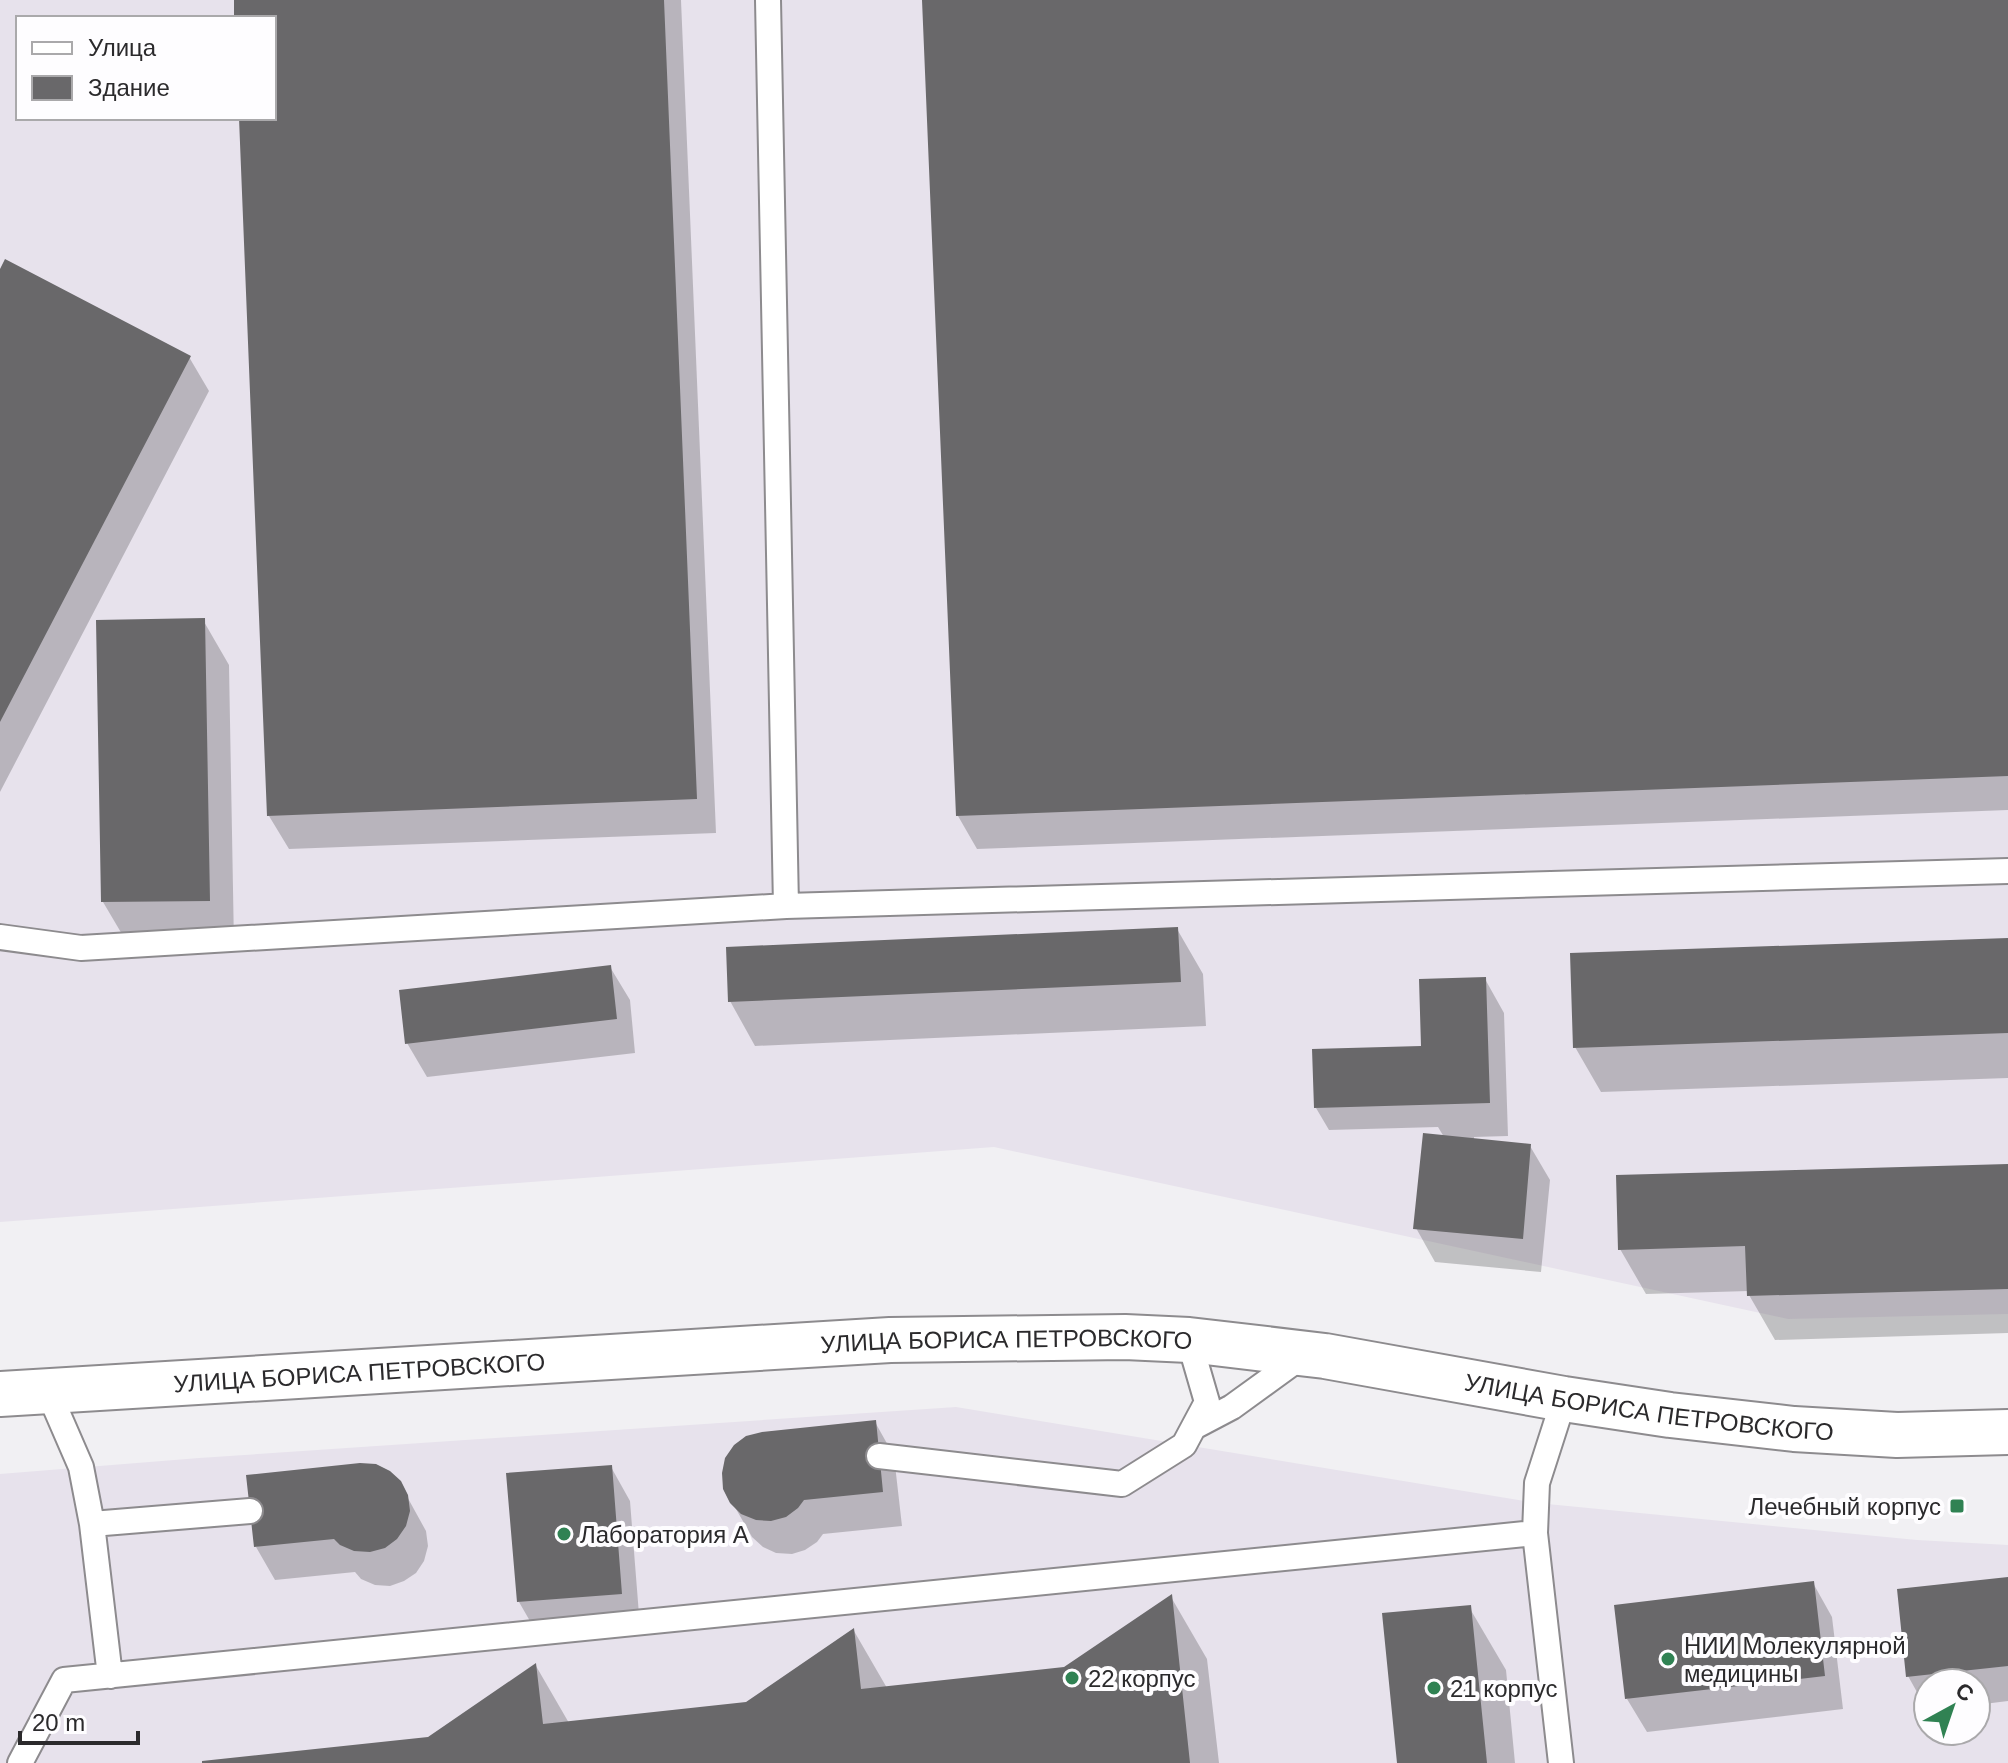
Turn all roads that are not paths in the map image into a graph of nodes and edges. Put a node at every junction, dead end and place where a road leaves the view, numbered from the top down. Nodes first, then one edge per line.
1 (768, 0) edge
2 (2008, 871) edge
3 (786, 906) junction
4 (0, 937) edge
5 (1189, 1340) junction
6 (1306, 1354) junction
7 (48, 1391) junction
8 (0, 1394) edge
9 (1564, 1399) junction
10 (1194, 1427) junction
11 (2008, 1432) edge
12 (879, 1456) dead end
13 (250, 1511) dead end
14 (92, 1524) junction
15 (1535, 1533) junction
16 (110, 1676) junction
17 (20, 1763) edge
18 (1561, 1763) edge

1 - 3 lane
2 - 3 lane
3 - 4 lane
5 - 6 street, УЛИЦА БОРИСА ПЕТРОВСКОГО
5 - 7 street, УЛИЦА БОРИСА ПЕТРОВСКОГО
5 - 10 lane
6 - 9 street, УЛИЦА БОРИСА ПЕТРОВСКОГО
6 - 10 lane
7 - 8 street, УЛИЦА БОРИСА ПЕТРОВСКОГО
7 - 14 lane
9 - 11 street, УЛИЦА БОРИСА ПЕТРОВСКОГО
9 - 15 lane
10 - 12 lane
13 - 14 lane
14 - 16 lane
15 - 16 lane
15 - 18 lane
16 - 17 lane

